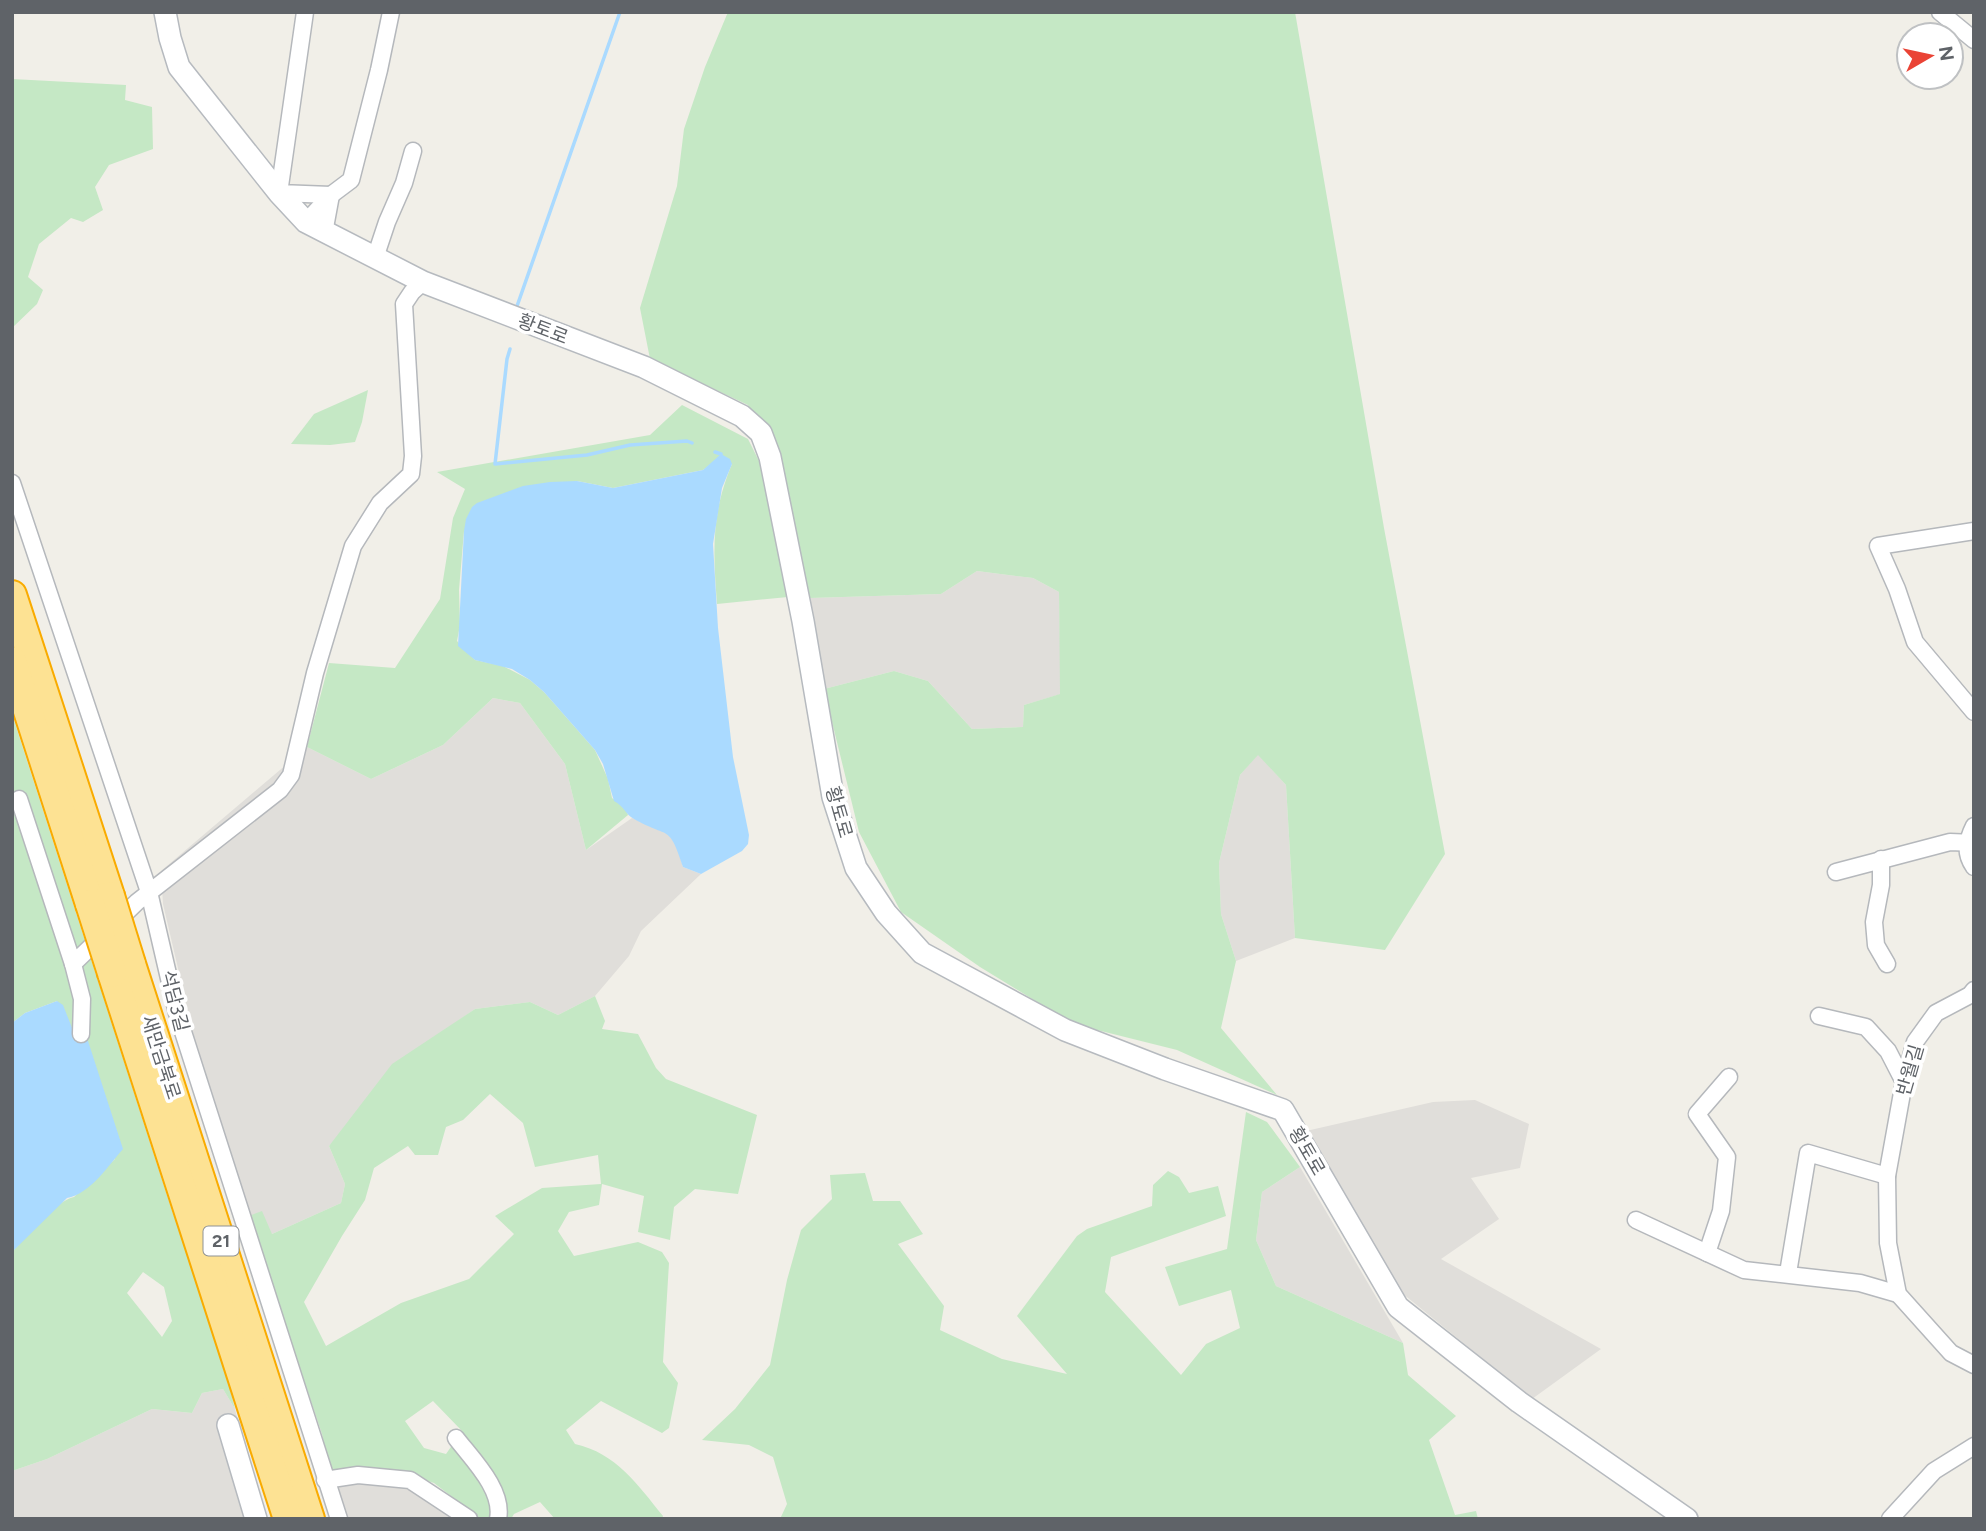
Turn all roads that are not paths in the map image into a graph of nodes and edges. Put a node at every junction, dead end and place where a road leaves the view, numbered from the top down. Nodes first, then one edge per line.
1 (165, 12) edge
2 (305, 12) edge
3 (391, 12) edge
4 (1940, 12) edge
5 (1974, 40) edge
6 (413, 151) dead end
7 (279, 193) junction
8 (331, 195) junction
9 (315, 228) junction
10 (375, 258) junction
11 (423, 282) junction
12 (12, 483) edge
13 (1974, 531) edge
14 (12, 595) edge
15 (12, 661) edge
16 (1974, 712) edge
17 (19, 799) dead end
18 (1974, 826) edge
19 (1970, 843) edge
20 (1881, 859) junction
21 (1974, 867) edge
22 (1836, 872) dead end
23 (149, 892) junction
24 (100, 900) junction
25 (73, 964) junction
26 (1887, 964) dead end
27 (122, 968) junction
28 (1974, 990) edge
29 (1819, 1016) dead end
30 (81, 1034) dead end
31 (1729, 1077) dead end
32 (1904, 1082) junction
33 (1887, 1176) junction
34 (1636, 1220) dead end
35 (1707, 1253) junction
36 (1788, 1273) junction
37 (1898, 1294) junction
38 (1974, 1365) edge
39 (228, 1425) dead end
40 (456, 1438) dead end
41 (1974, 1446) edge
42 (326, 1480) junction
43 (256, 1519) edge
44 (288, 1519) edge
45 (310, 1519) edge
46 (339, 1519) edge
47 (469, 1519) edge
48 (498, 1519) edge
49 (1687, 1519) edge
50 (1890, 1519) edge

1 - 7 main road, 황토로
2 - 7 street
3 - 8 street
4 - 5 street
6 - 10 street
7 - 8 street
7 - 9 main road, 황토로
8 - 9 street
9 - 10 main road, 황토로
10 - 11 main road, 황토로
11 - 23 street
11 - 49 main road, 황토로
12 - 23 street, 석담3길
13 - 16 street
14 - 24 highway, 새만금북로 / 21
15 - 24 highway, 새만금북로 / 21
17 - 25 street
18 - 19 street
19 - 20 street
19 - 21 street
20 - 22 street
20 - 26 street
23 - 25 street
23 - 42 street, 석담3길
24 - 27 highway, 새만금북로 / 21, bridge
25 - 30 street
27 - 44 highway, 새만금북로 / 21
27 - 45 highway, 새만금북로 / 21
28 - 32 street, 반월길
29 - 32 street
31 - 35 street
32 - 33 street, 반월길
33 - 36 street
33 - 37 street, 반월길
34 - 35 street
35 - 36 street
36 - 37 street
37 - 38 street
39 - 43 main road
40 - 48 street
41 - 50 street
42 - 46 street, 석담3길
42 - 47 street

